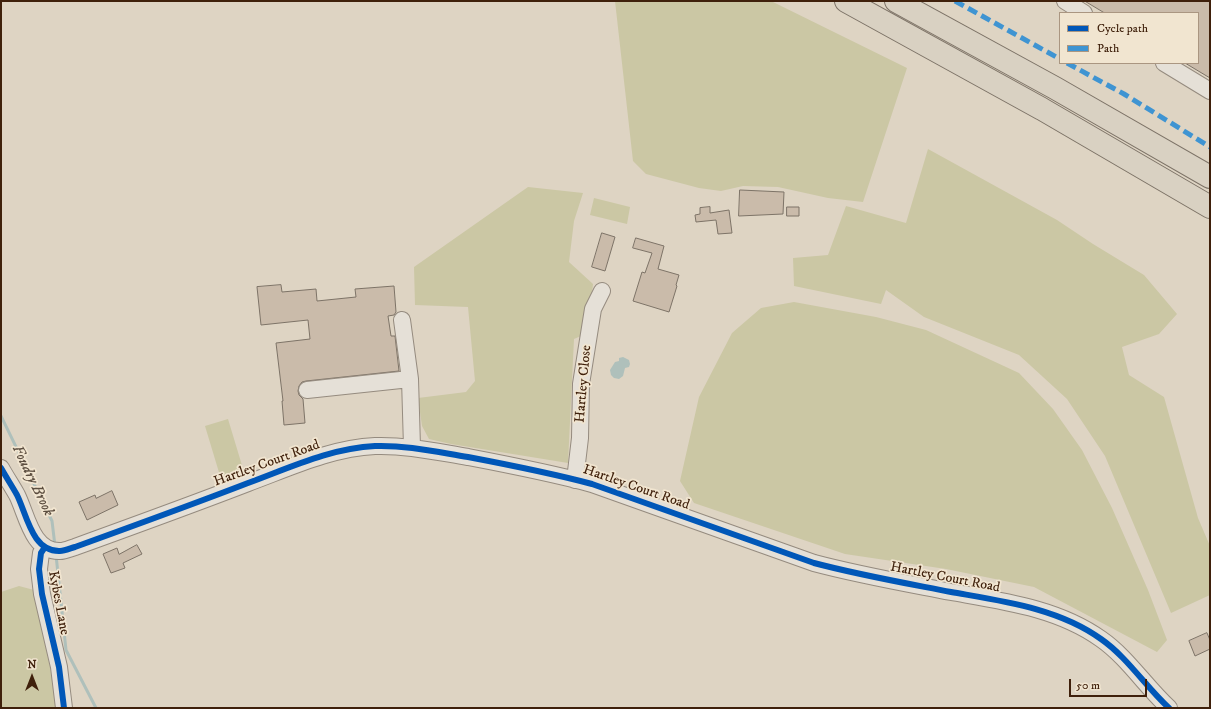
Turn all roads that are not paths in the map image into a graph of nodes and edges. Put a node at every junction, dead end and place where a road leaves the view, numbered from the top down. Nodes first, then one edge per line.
1 (846, 1) edge
2 (896, 1) edge
3 (1065, 1) edge
4 (1082, 12) edge
5 (1166, 64) edge
6 (1210, 90) edge
7 (1210, 177) edge
8 (1210, 207) edge
9 (602, 291) dead end
10 (402, 320) dead end
11 (410, 379) junction
12 (307, 390) dead end
13 (412, 447) junction
14 (1, 468) edge
15 (575, 480) junction
16 (52, 549) junction
17 (64, 708) edge
18 (1169, 708) edge

1 - 8 highway
2 - 7 highway
3 - 4 street
5 - 6 street
9 - 15 street, Hartley Close
10 - 11 street
11 - 12 street
11 - 13 street
13 - 15 street, Hartley Court Road
13 - 16 street, Hartley Court Road
14 - 16 street
15 - 18 street, Hartley Court Road
16 - 17 street, Kybes Lane

